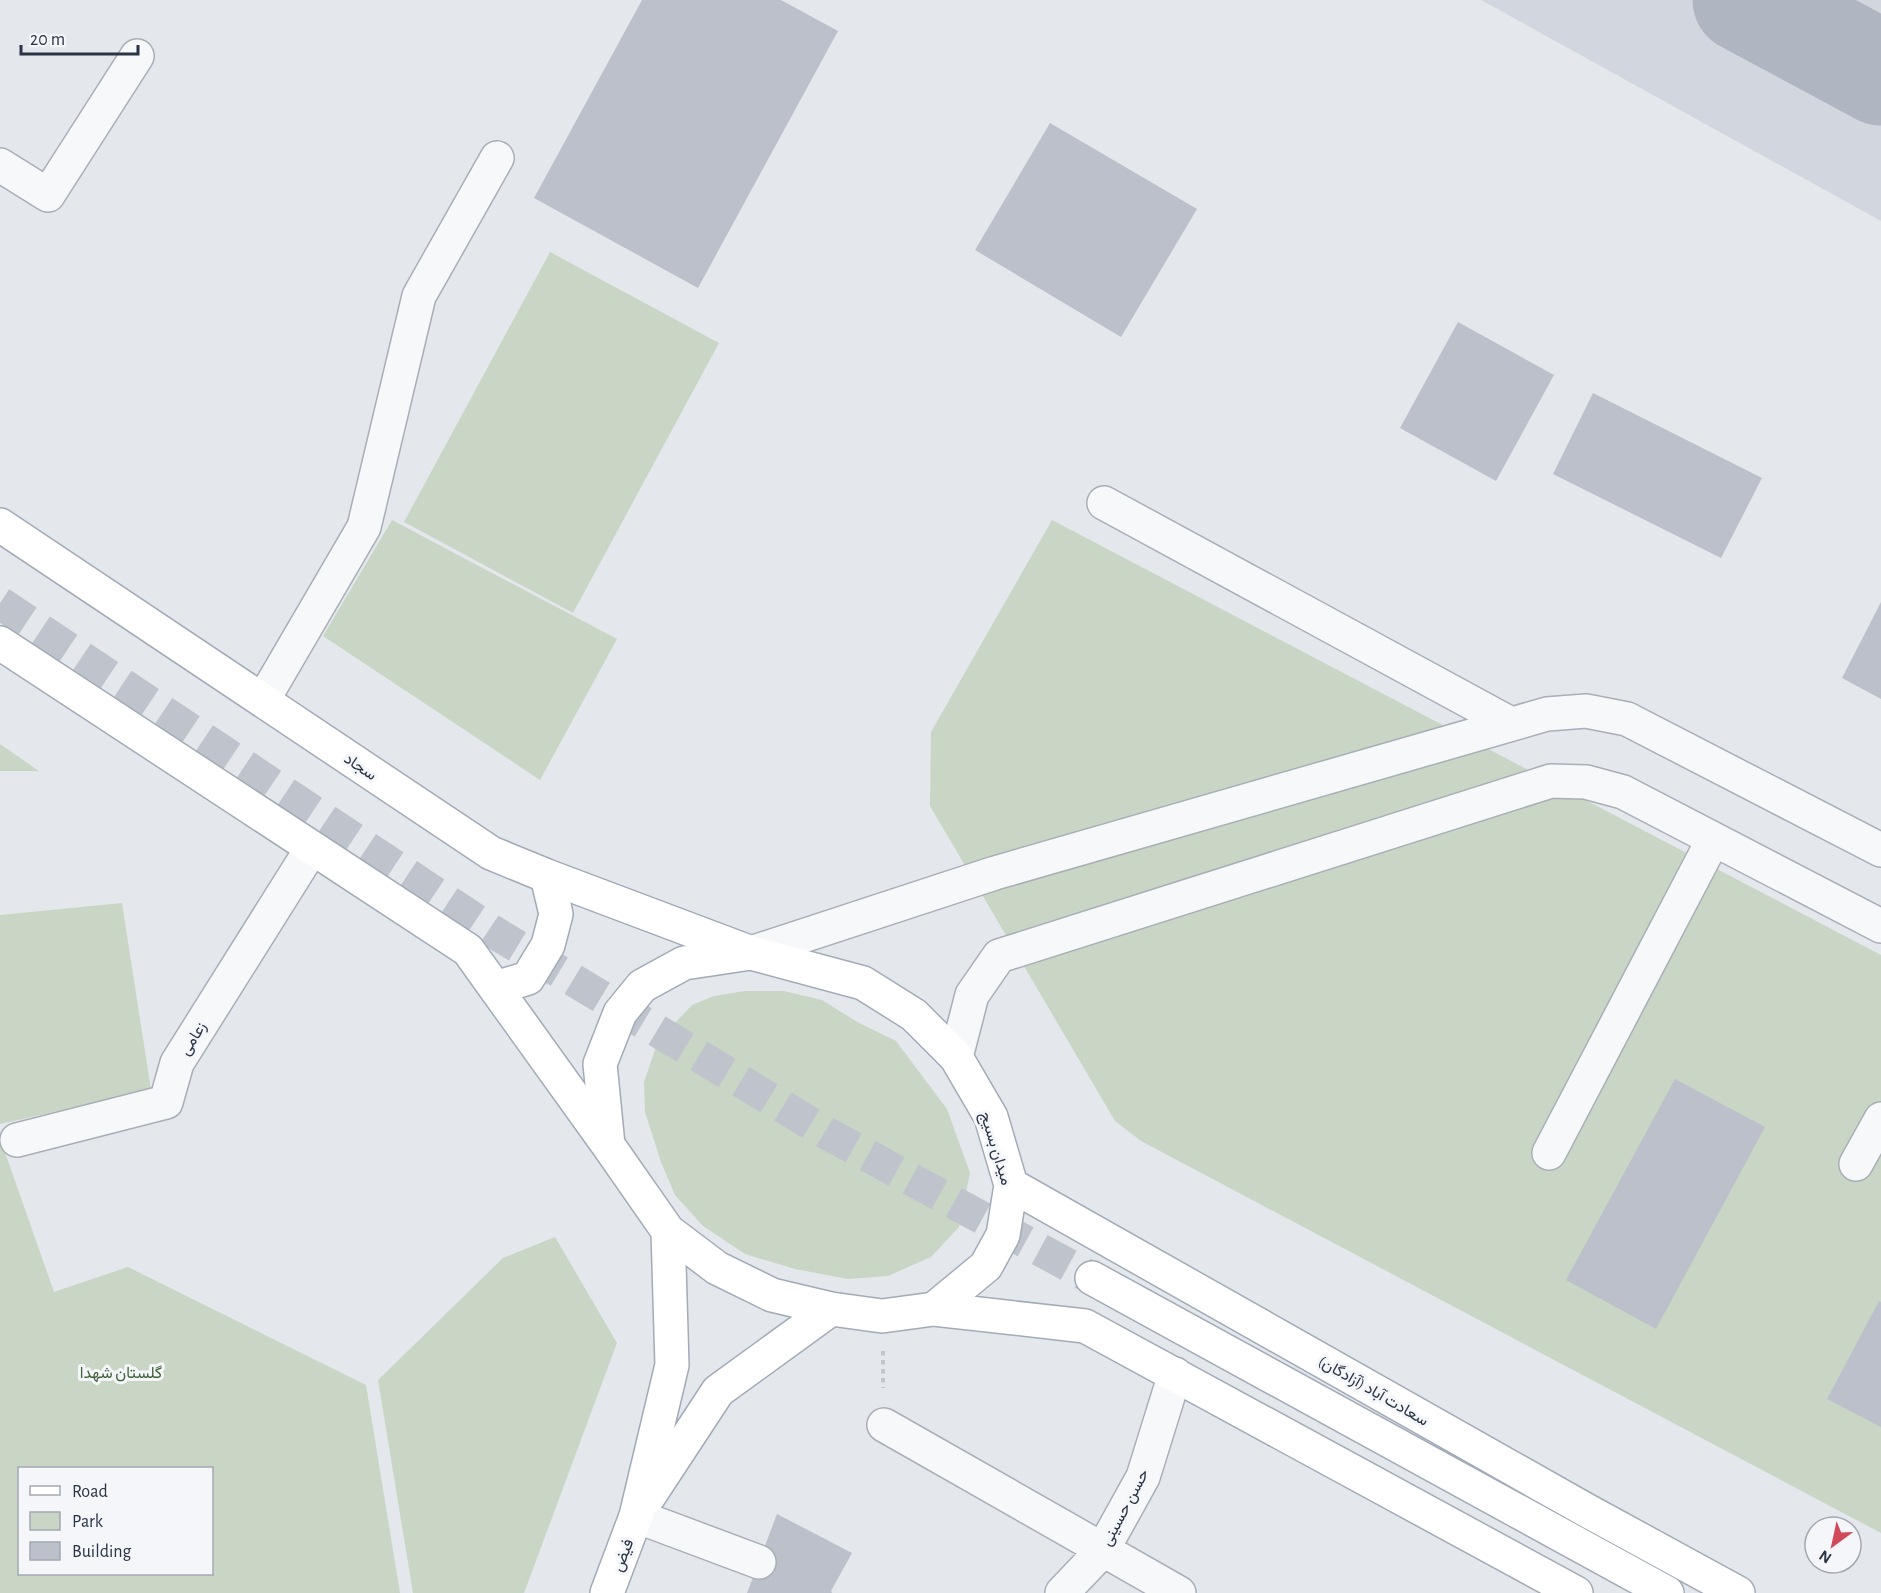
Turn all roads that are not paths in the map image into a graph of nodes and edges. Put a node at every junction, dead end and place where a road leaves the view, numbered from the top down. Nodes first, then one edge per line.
1 (137, 56) dead end
2 (497, 158) dead end
3 (0, 165) edge
4 (1104, 503) dead end
5 (0, 525) edge
6 (0, 643) edge
7 (263, 700) junction
8 (1511, 724) junction
9 (1713, 840) junction
10 (312, 848) junction
11 (1881, 850) edge
12 (547, 876) junction
13 (1881, 926) edge
14 (751, 953) junction
15 (496, 988) junction
16 (956, 1056) junction
17 (1881, 1119) edge
18 (17, 1140) dead end
19 (608, 1144) junction
20 (1549, 1153) dead end
21 (1856, 1164) dead end
22 (1011, 1185) junction
23 (668, 1231) junction
24 (1092, 1278) tunnel mouth
25 (831, 1309) junction
26 (934, 1310) junction
27 (1175, 1374) junction
28 (884, 1425) road end
29 (636, 1516) junction
30 (1102, 1551) junction
31 (759, 1562) dead end
32 (607, 1593) edge
33 (1062, 1593) edge
34 (1179, 1593) edge
35 (1576, 1593) edge
36 (1667, 1593) edge
37 (1738, 1593) edge

1 - 3 street
2 - 7 street
4 - 8 street
5 - 7 main road, سجاد
6 - 10 main road
7 - 12 main road, سجاد
8 - 11 street
8 - 14 street
9 - 13 street
9 - 16 street
9 - 20 street
10 - 15 main road
10 - 18 street, زعامی
12 - 14 main road, سجاد
12 - 15 main road
14 - 16 main road, میدان بسیج
14 - 19 main road, میدان بسیج
15 - 19 main road
16 - 22 main road, میدان بسیج
17 - 21 street
19 - 23 main road, میدان بسیج
22 - 26 main road, میدان بسیج
22 - 37 main road, سعادت آباد (آزادگان)
23 - 25 main road, میدان بسیج
23 - 29 main road
24 - 36 main road
25 - 26 main road, میدان بسیج
25 - 29 main road
26 - 27 main road
27 - 30 street, حسن حسینی
27 - 35 main road
28 - 30 street
29 - 31 street
29 - 32 main road, فیض
30 - 33 street, حسن حسینی
30 - 34 street

